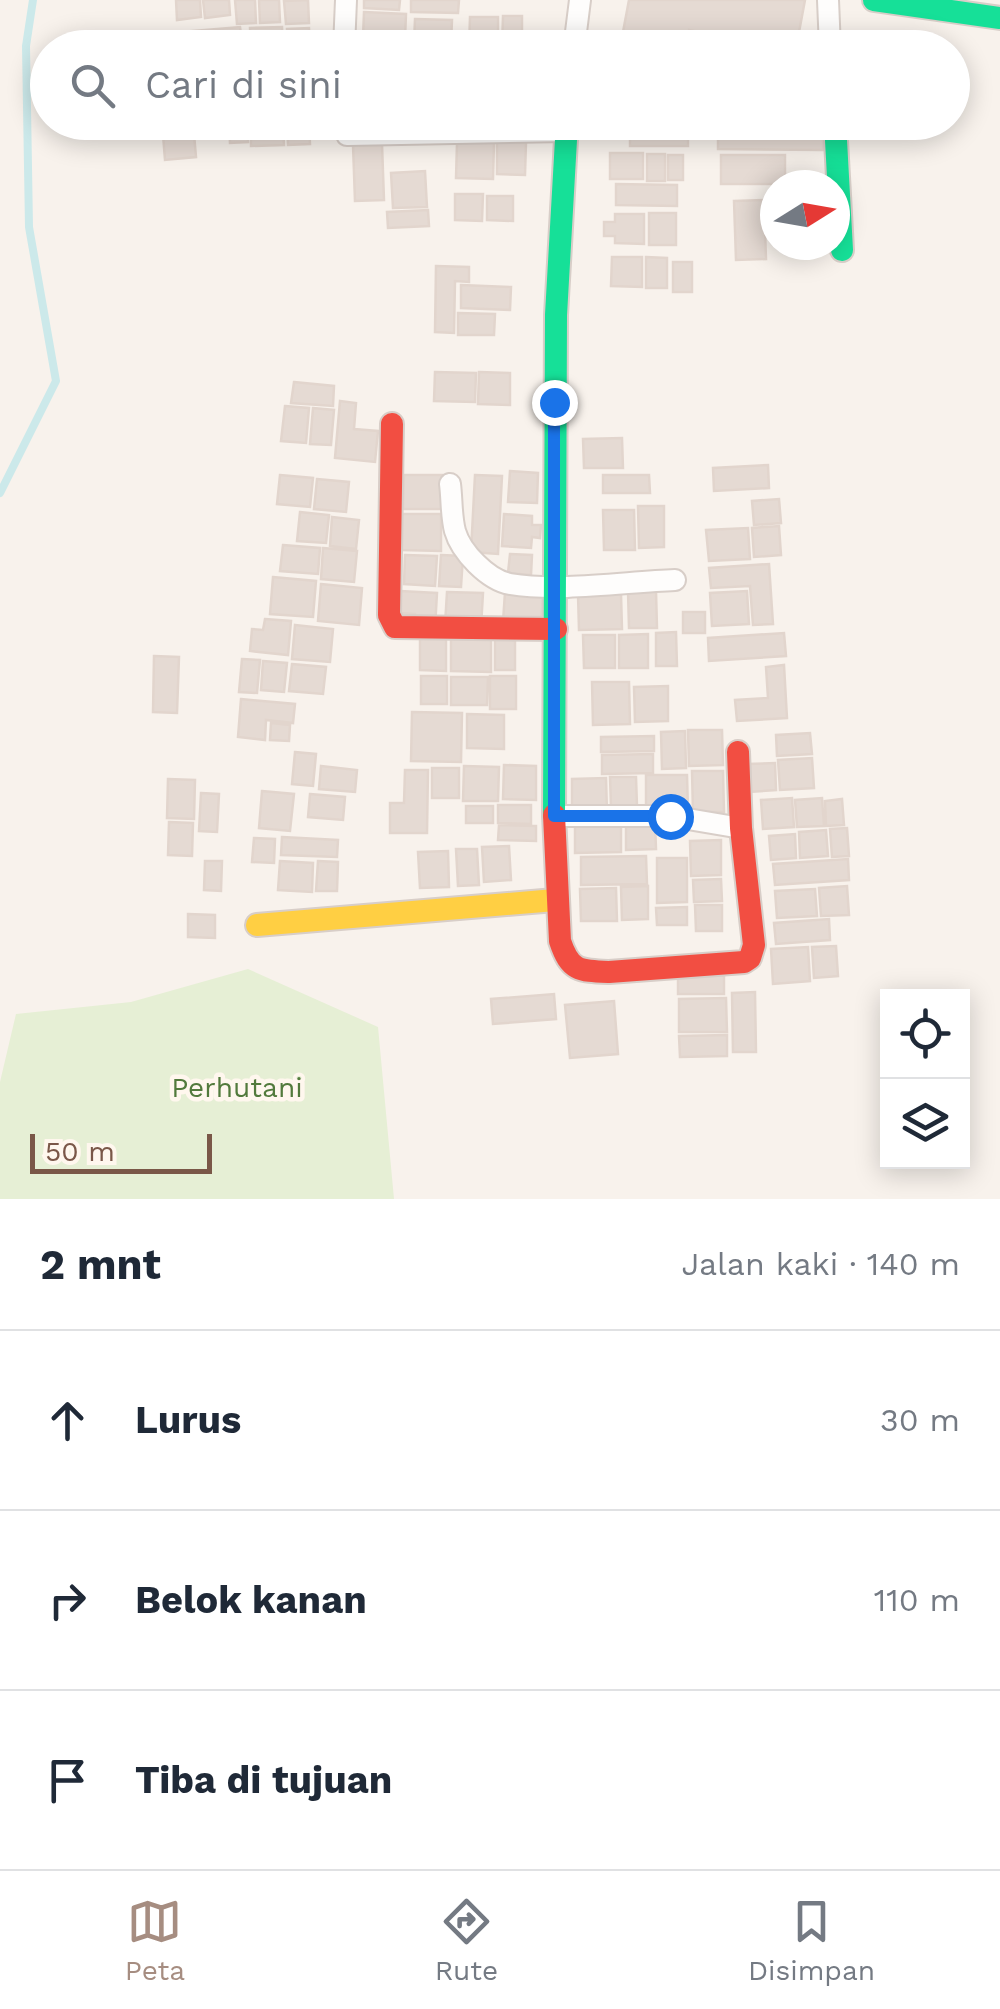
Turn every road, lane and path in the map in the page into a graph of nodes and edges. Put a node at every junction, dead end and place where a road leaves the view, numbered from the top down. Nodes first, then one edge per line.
1 (346, 0) edge
2 (580, 0) edge
3 (828, 0) edge
4 (874, 0) edge
5 (1000, 18) edge
6 (345, 30) edge
7 (576, 30) edge
8 (829, 30) edge
9 (565, 140) edge
10 (836, 140) edge
11 (838, 170) edge
12 (392, 424) dead end
13 (450, 484) dead end
14 (675, 580) dead end
15 (555, 585) junction
16 (556, 629) junction
17 (738, 752) dead end
18 (554, 816) junction
19 (741, 828) junction
20 (555, 900) junction
21 (256, 925) dead end

1 - 6 street
2 - 7 street
3 - 8 street
4 - 5 street
9 - 15 street
10 - 11 street
12 - 16 street
13 - 15 street
14 - 15 street
15 - 16 street
16 - 18 street
17 - 19 street
18 - 19 street
18 - 20 street
19 - 20 street
20 - 21 street

